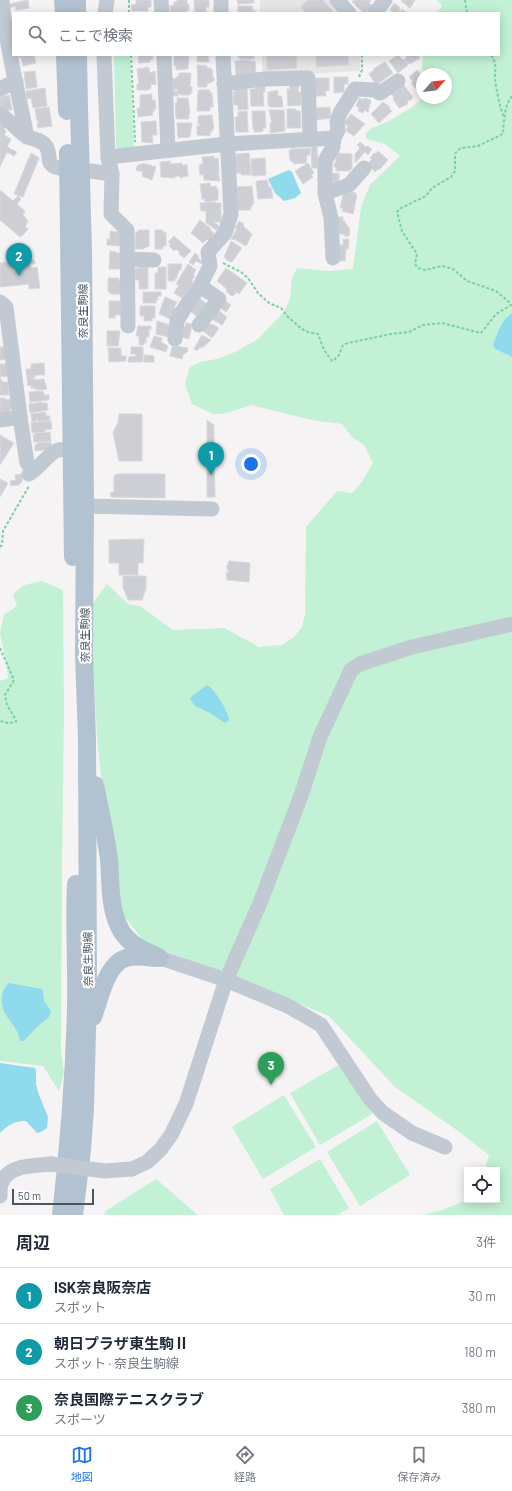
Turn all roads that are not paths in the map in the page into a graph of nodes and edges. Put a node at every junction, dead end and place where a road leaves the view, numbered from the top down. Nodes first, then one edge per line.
1 (2, 0) edge
2 (63, 0) edge
3 (77, 0) edge
4 (107, 0) edge
5 (161, 0) edge
6 (221, 0) edge
7 (337, 0) edge
8 (385, 0) edge
9 (64, 12) edge
10 (77, 12) edge
11 (105, 12) edge
12 (162, 12) edge
13 (221, 12) edge
14 (348, 12) edge
15 (376, 12) edge
16 (2, 30) edge
17 (65, 56) edge
18 (78, 56) edge
19 (104, 56) edge
20 (164, 56) edge
21 (223, 56) edge
22 (16, 81) junction
23 (398, 81) dead end
24 (224, 84) junction
25 (0, 89) edge
26 (0, 115) edge
27 (27, 137) junction
28 (310, 138) junction
29 (334, 138) junction
30 (226, 144) junction
31 (168, 150) junction
32 (108, 157) junction
33 (59, 168) dead end
34 (364, 168) dead end
35 (91, 171) dead end
36 (112, 174) junction
37 (325, 193) junction
38 (127, 258) junction
39 (333, 258) dead end
40 (154, 260) dead end
41 (200, 286) junction
42 (0, 302) edge
43 (199, 325) dead end
44 (128, 326) dead end
45 (175, 339) dead end
46 (20, 417) junction
47 (0, 420) edge
48 (71, 449) junction
49 (85, 506) junction
50 (212, 509) dead end
51 (512, 624) edge
52 (87, 738) junction
53 (160, 958) junction
54 (226, 980) junction
55 (88, 1031) junction
56 (446, 1147) dead end
57 (0, 1196) edge
58 (61, 1215) edge
59 (74, 1215) edge

1 - 16 street
2 - 9 main road
3 - 10 main road
4 - 11 street
5 - 12 street
6 - 13 street
7 - 14 street
8 - 15 street
16 - 22 street
17 - 48 main road, 奈良生駒線
18 - 49 main road, 奈良生駒線
19 - 32 street
20 - 31 street
21 - 24 street
22 - 25 street
22 - 27 street
23 - 29 street
24 - 28 street
24 - 30 street
26 - 27 street
27 - 33 street
28 - 29 street
28 - 30 street
29 - 37 street
30 - 31 street
30 - 41 street
31 - 32 street
32 - 36 street
34 - 37 street
35 - 36 street
36 - 38 street
37 - 39 street
38 - 40 street
38 - 44 street
41 - 43 street
41 - 45 street
42 - 46 street
46 - 47 street
46 - 48 street
48 - 58 main road, 奈良生駒線
49 - 50 street
49 - 52 main road, 奈良生駒線
51 - 54 street
52 - 53 main road
52 - 55 main road, 奈良生駒線
53 - 54 street
53 - 55 main road
54 - 56 street
54 - 57 street, bridge
55 - 59 main road, 奈良生駒線

